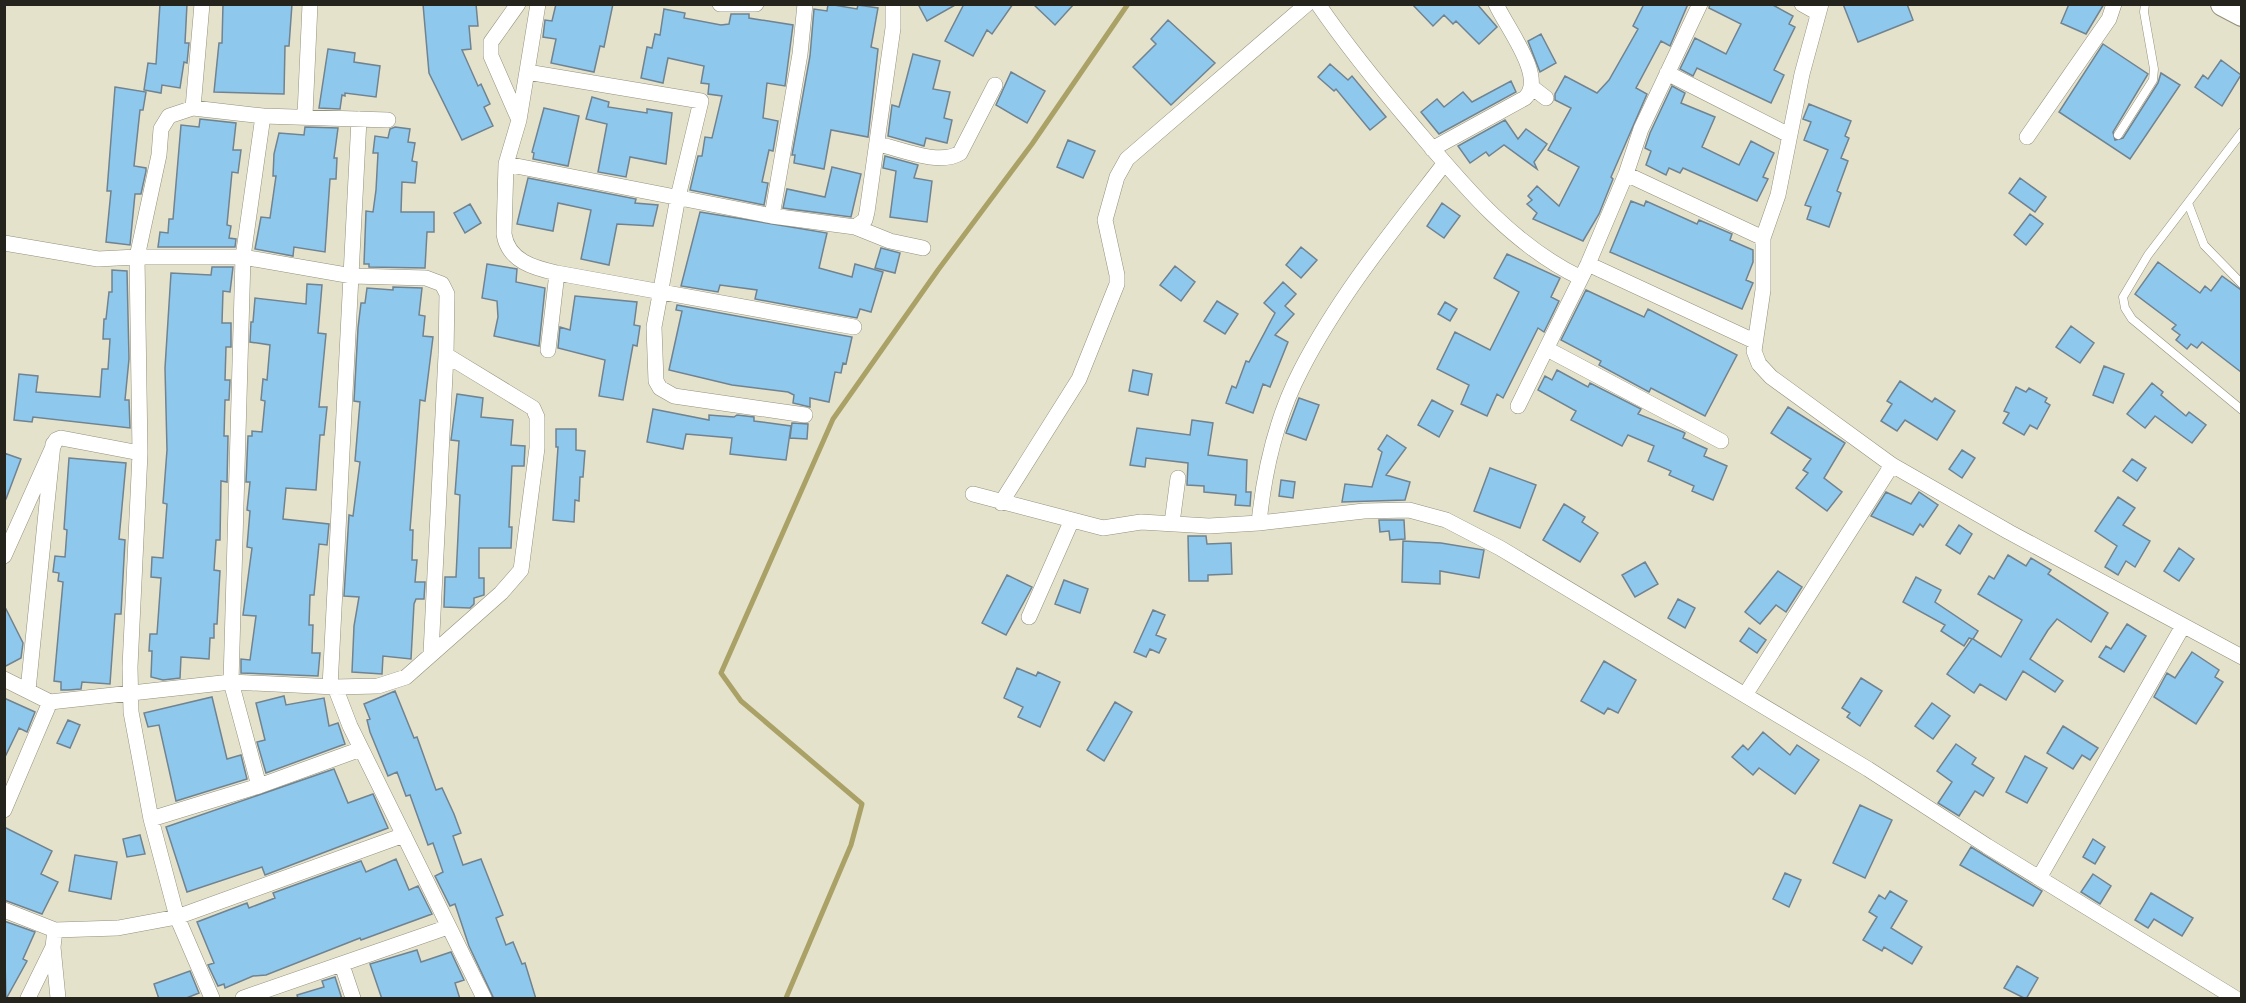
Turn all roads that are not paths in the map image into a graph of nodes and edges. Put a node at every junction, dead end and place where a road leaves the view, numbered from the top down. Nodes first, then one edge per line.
1 (202, 4) edge
2 (310, 4) edge
3 (518, 4) edge
4 (538, 4) edge
5 (720, 4) edge
6 (756, 4) edge
7 (805, 4) edge
8 (893, 4) edge
9 (1307, 4) edge
10 (1318, 4) edge
11 (1496, 4) edge
12 (1700, 4) edge
13 (1802, 4) edge
14 (2114, 4) edge
15 (2145, 4) edge
16 (1820, 9) edge
17 (527, 72) junction
18 (1667, 73) junction
19 (995, 85) dead end
20 (1533, 88) junction
21 (1546, 98) dead end
22 (193, 108) junction
23 (263, 116) junction
24 (305, 116) junction
25 (359, 119) junction
26 (388, 120) dead end
27 (519, 120) junction
28 (2241, 132) edge
29 (1789, 135) junction
30 (2118, 135) dead end
31 (2027, 137) dead end
32 (878, 144) junction
33 (1432, 148) junction
34 (506, 164) junction
35 (1444, 165) junction
36 (1626, 174) junction
37 (678, 197) junction
38 (2188, 203) junction
39 (772, 216) junction
40 (855, 227) junction
41 (1763, 238) junction
42 (4, 243) edge
43 (923, 248) dead end
44 (137, 257) junction
45 (243, 257) junction
46 (1588, 264) junction
47 (557, 273) junction
48 (352, 276) junction
49 (1581, 278) junction
50 (2241, 284) edge
51 (661, 293) junction
52 (854, 327) dead end
53 (1754, 341) junction
54 (1547, 349) junction
55 (548, 350) dead end
56 (446, 355) junction
57 (1518, 406) dead end
58 (2241, 410) edge
59 (805, 415) dead end
60 (1721, 441) dead end
61 (53, 444) junction
62 (140, 453) junction
63 (1892, 465) junction
64 (1178, 478) dead end
65 (973, 494) dead end
66 (1001, 503) junction
67 (1071, 522) junction
68 (1172, 523) junction
69 (1258, 523) junction
70 (4, 556) edge
71 (1029, 617) dead end
72 (2183, 626) junction
73 (431, 653) junction
74 (2241, 657) edge
75 (4, 679) edge
76 (231, 682) junction
77 (333, 687) junction
78 (28, 690) junction
79 (130, 695) junction
80 (1745, 695) junction
81 (50, 702) junction
82 (362, 749) junction
83 (259, 786) junction
84 (4, 810) edge
85 (151, 819) junction
86 (404, 835) junction
87 (2039, 878) junction
88 (4, 910) edge
89 (177, 917) junction
90 (448, 927) junction
91 (55, 930) junction
92 (53, 947) junction
93 (342, 965) junction
94 (28, 999) edge
95 (58, 999) edge
96 (212, 999) edge
97 (243, 999) edge
98 (353, 999) edge
99 (484, 999) edge
100 (2235, 999) edge

1 - 22 street
2 - 24 street
3 - 27 street
4 - 17 street
5 - 6 street
7 - 39 street
8 - 32 street
9 - 66 street
10 - 33 street
11 - 20 street
12 - 18 street
13 - 16 street
14 - 31 street
15 - 30 lane
16 - 29 street
17 - 27 street
17 - 37 street
18 - 29 street
18 - 36 street
19 - 32 street
20 - 21 street
20 - 33 street
22 - 23 street
22 - 44 street
23 - 24 street
23 - 45 street
24 - 25 street
25 - 26 street
25 - 48 street
27 - 34 street
28 - 38 lane
29 - 41 street
32 - 40 street
33 - 35 street
34 - 37 street
34 - 47 street
35 - 49 street
35 - 69 street
36 - 41 street
36 - 46 street
37 - 39 street
37 - 51 street
38 - 50 lane
38 - 58 lane
39 - 40 street
40 - 43 street
41 - 53 street
42 - 44 street
44 - 45 street
44 - 62 street
45 - 48 street
45 - 76 street
46 - 49 street
46 - 53 street
47 - 51 street
47 - 55 street
48 - 56 street
48 - 77 street
49 - 54 street
51 - 52 street
51 - 59 street
53 - 63 street
54 - 57 street
54 - 60 street
56 - 73 street
56 - 73 street
61 - 62 street
61 - 70 street
61 - 78 street
62 - 79 street
63 - 72 street
63 - 80 street
64 - 68 street
65 - 66 street
66 - 67 street
67 - 68 street
67 - 71 street
68 - 69 street
69 - 80 street
72 - 74 street
72 - 87 street
73 - 77 street
75 - 78 street
76 - 77 street
76 - 79 street
76 - 83 street
77 - 82 street
78 - 81 street
79 - 81 street
79 - 85 street
80 - 87 street
81 - 84 street
82 - 83 street
82 - 86 street
83 - 85 street
85 - 89 street
86 - 89 street
86 - 90 street
87 - 100 street
88 - 91 street
89 - 91 street
89 - 96 street
90 - 93 street
90 - 99 street
91 - 92 street
92 - 94 street
92 - 95 street
93 - 97 street
93 - 98 street

